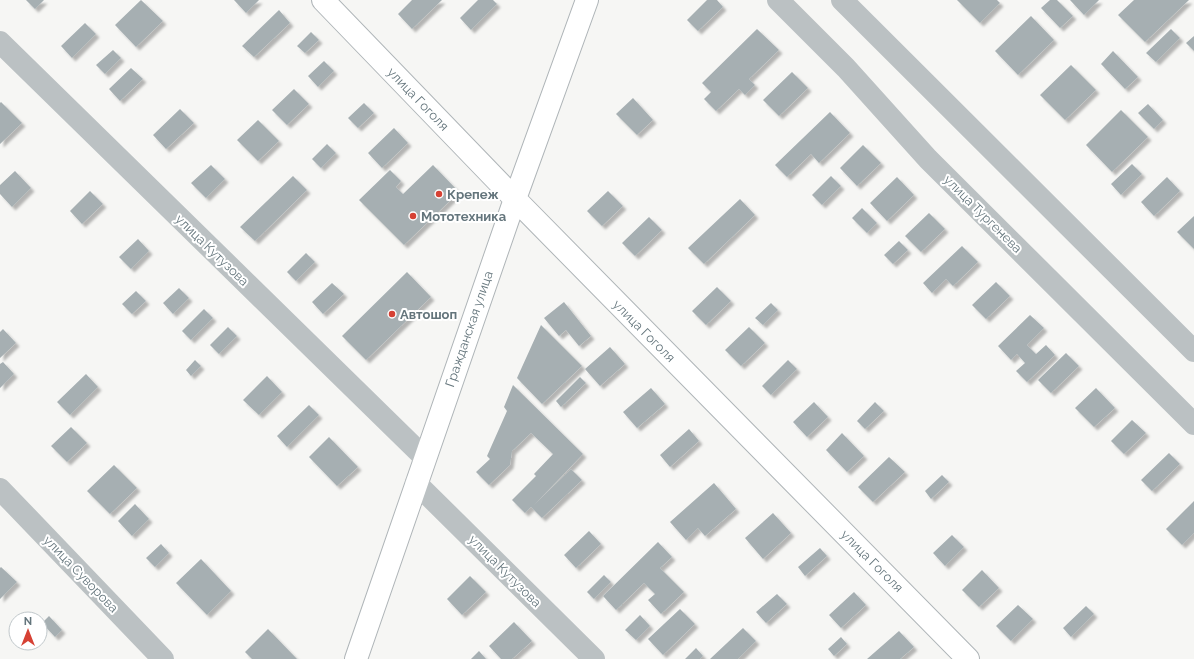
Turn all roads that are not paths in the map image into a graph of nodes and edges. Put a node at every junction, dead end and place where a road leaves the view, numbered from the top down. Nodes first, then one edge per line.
1 (322, 0) edge
2 (587, 0) edge
3 (778, 0) edge
4 (842, 0) edge
5 (0, 42) edge
6 (515, 199) junction
7 (1194, 351) edge
8 (1194, 424) edge
9 (424, 457) junction
10 (416, 483) junction
11 (0, 489) edge
12 (163, 659) edge
13 (356, 659) edge
14 (594, 659) edge
15 (968, 659) edge

1 - 6 main road, улица Гоголя
2 - 6 main road, Гражданская улица
3 - 8 street, улица Тургенева
4 - 7 street
5 - 9 street, улица Кутузова
6 - 9 main road, Гражданская улица
6 - 15 main road, улица Гоголя
9 - 10 main road, Гражданская улица
10 - 13 main road, Гражданская улица
10 - 14 street, улица Кутузова
11 - 12 street, улица Суворова

